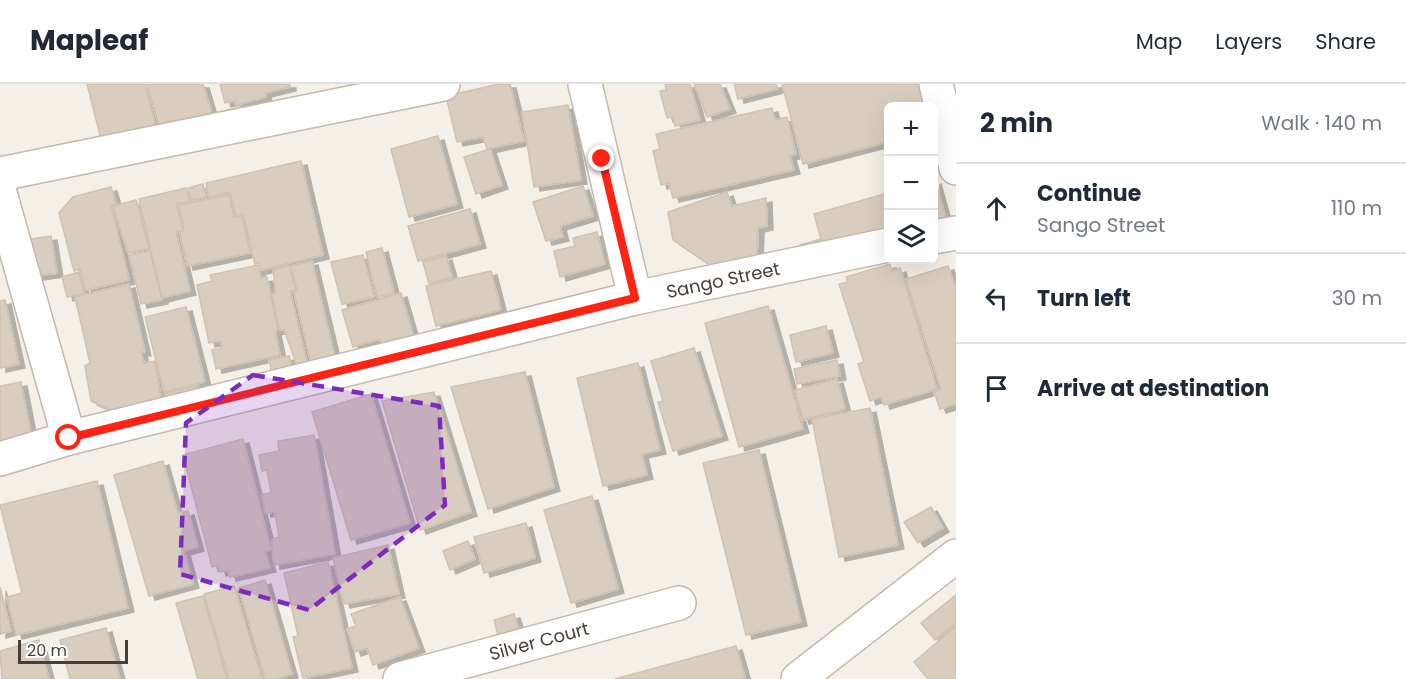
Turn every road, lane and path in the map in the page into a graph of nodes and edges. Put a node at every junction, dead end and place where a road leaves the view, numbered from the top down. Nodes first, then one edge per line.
1 (443, 84) edge
2 (585, 84) edge
3 (936, 84) edge
4 (956, 168) edge
5 (0, 174) edge
6 (0, 193) edge
7 (956, 233) edge
8 (938, 236) edge
9 (884, 246) edge
10 (635, 298) junction
11 (69, 438) junction
12 (0, 459) edge
13 (956, 556) edge
14 (679, 603) dead end
15 (400, 679) edge
16 (798, 679) edge

1 - 5 street
2 - 10 street
3 - 4 street
6 - 11 street
7 - 8 street
9 - 10 street, Sango Street
10 - 11 street, Sango Street
11 - 12 street, Sango Street
13 - 16 street
14 - 15 street, Silver Court

